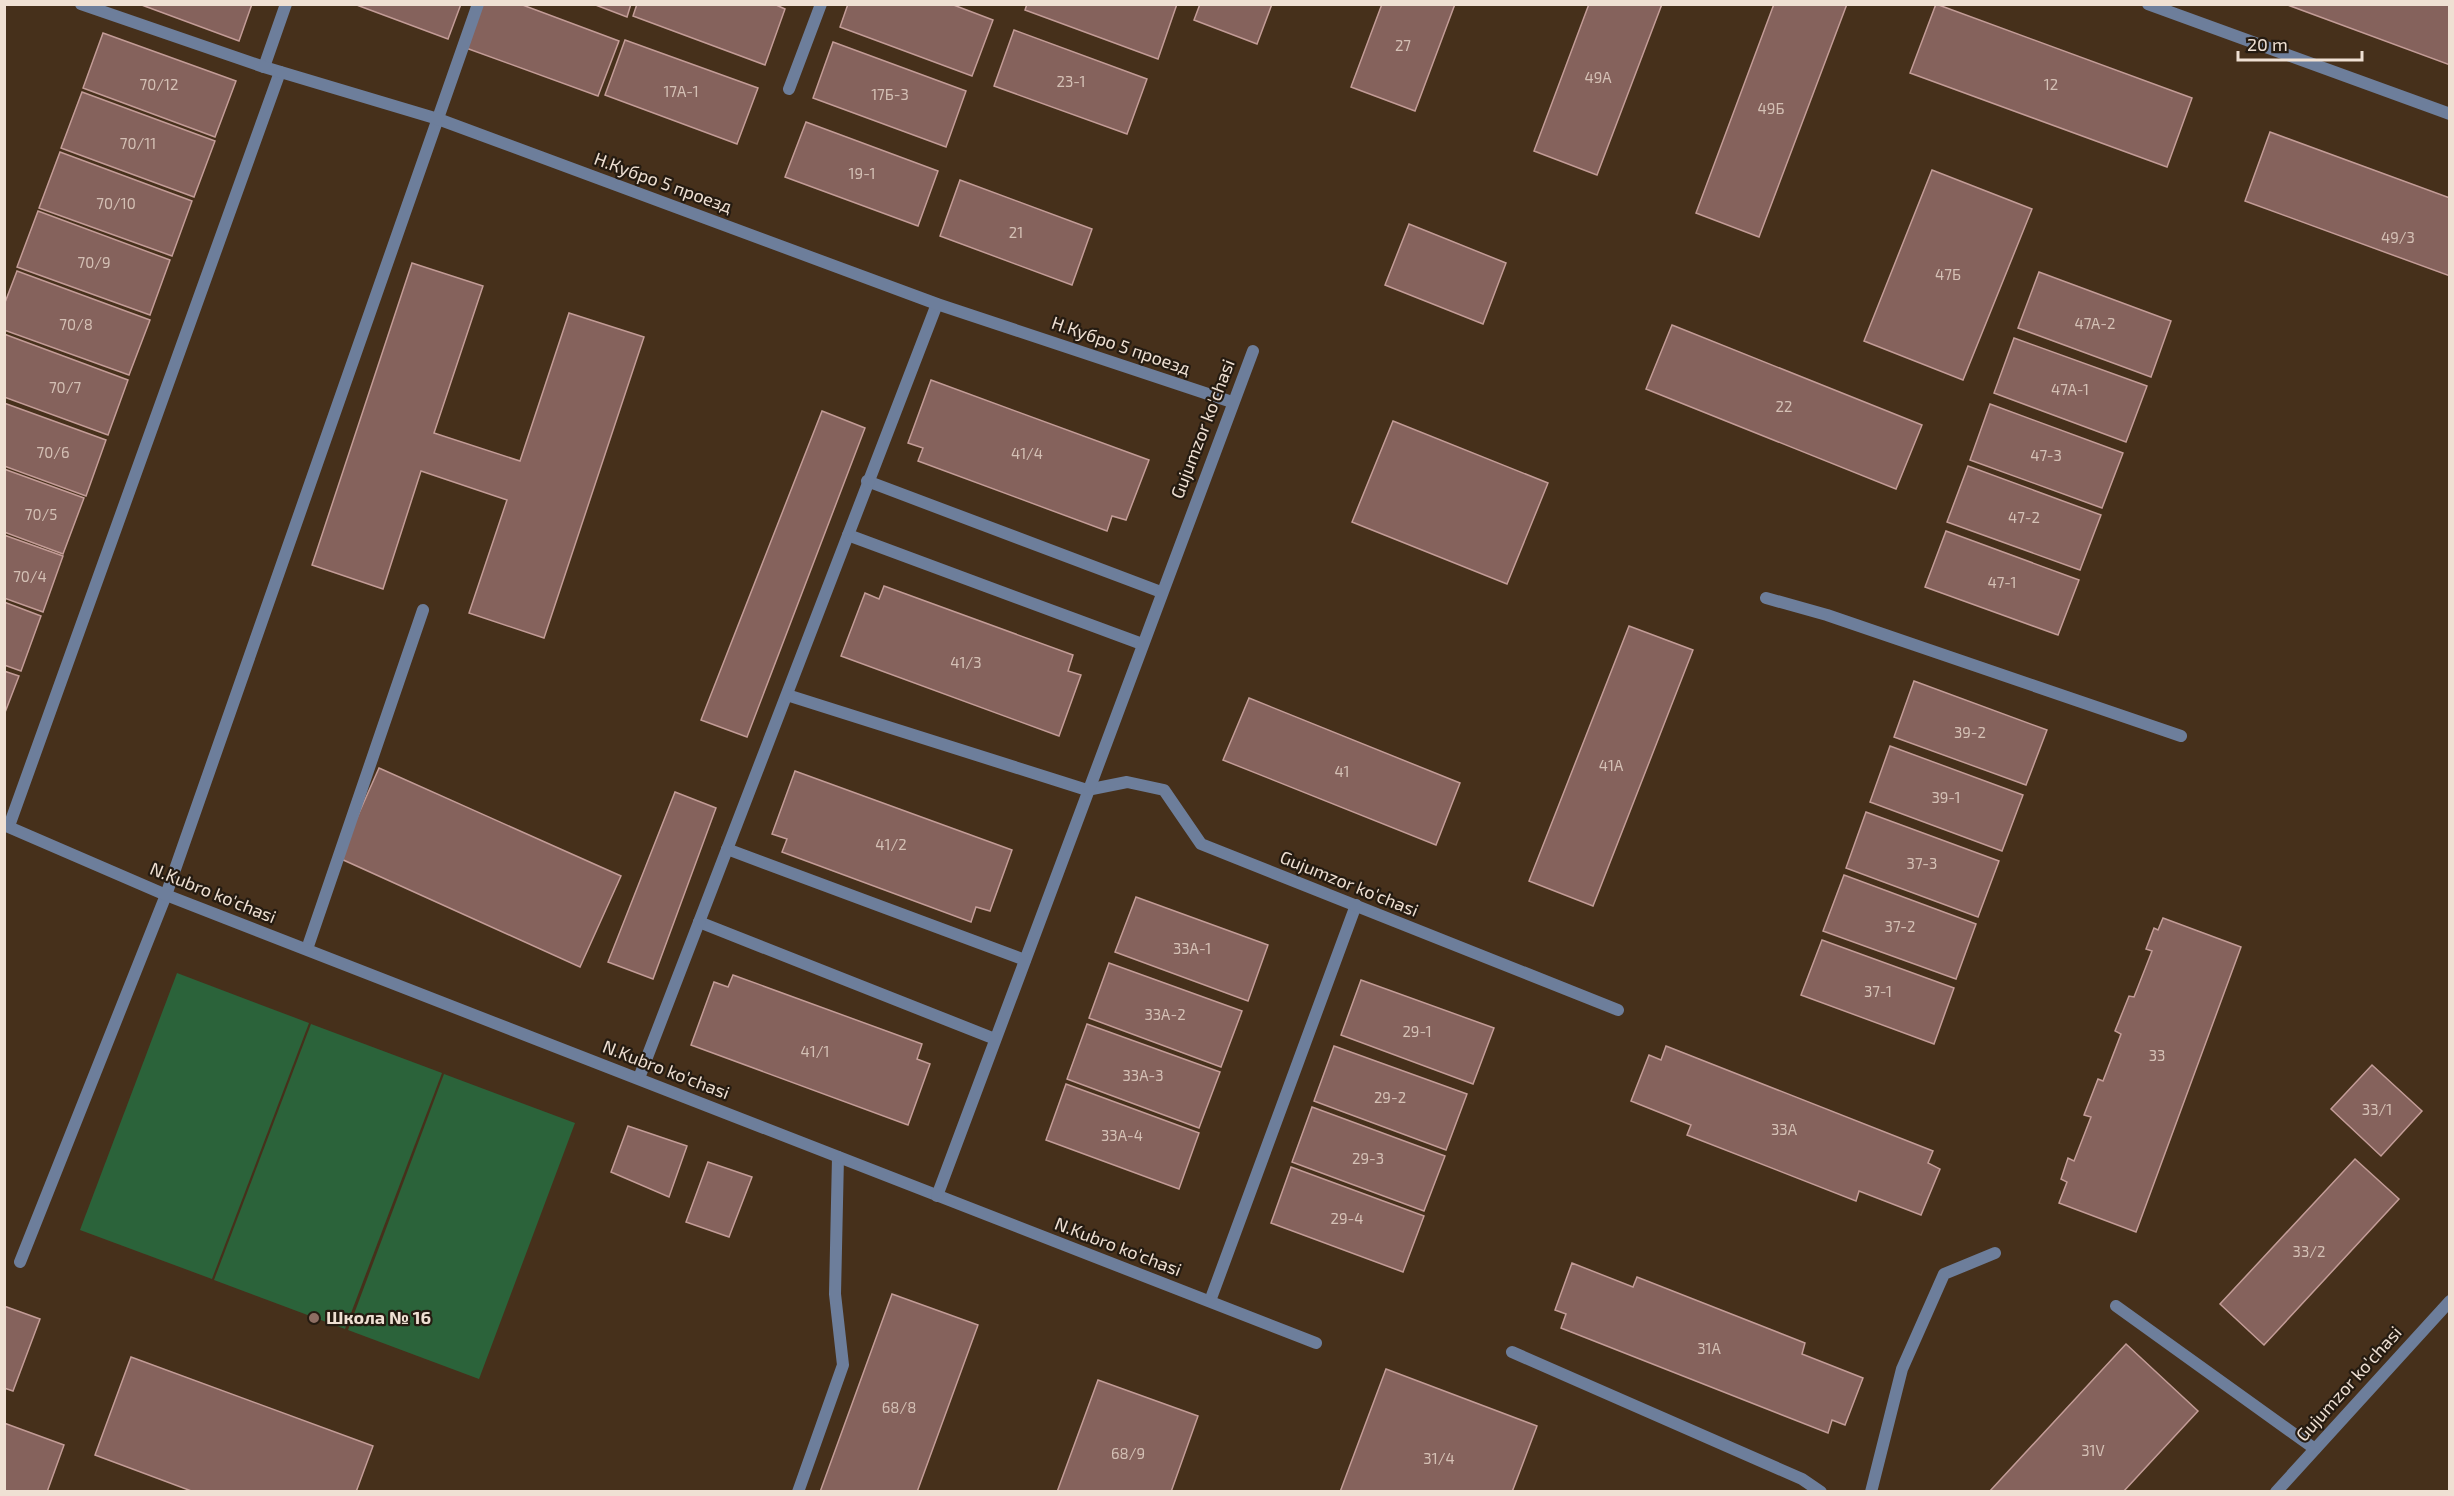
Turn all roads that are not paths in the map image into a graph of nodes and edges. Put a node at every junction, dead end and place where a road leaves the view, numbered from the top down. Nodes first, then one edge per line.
1 (81, 4) edge
2 (286, 4) edge
3 (478, 4) edge
4 (820, 4) edge
5 (2148, 4) edge
6 (264, 67) junction
7 (280, 72) junction
8 (789, 89) dead end
9 (2450, 114) edge
10 (438, 120) junction
11 (937, 304) junction
12 (1253, 351) dead end
13 (1232, 402) junction
14 (867, 481) junction
15 (848, 535) junction
16 (1161, 592) junction
17 (1766, 598) dead end
18 (423, 610) dead end
19 (1142, 644) junction
20 (787, 695) junction
21 (2181, 736) dead end
22 (1088, 789) junction
23 (7, 826) edge
24 (727, 849) junction
25 (166, 895) junction
26 (1356, 905) junction
27 (699, 922) junction
28 (307, 949) junction
29 (1025, 960) junction
30 (1618, 1010) dead end
31 (996, 1039) junction
32 (639, 1078) junction
33 (838, 1156) junction
34 (938, 1196) junction
35 (1995, 1253) dead end
36 (20, 1262) dead end
37 (1210, 1301) junction
38 (2450, 1301) edge
39 (2116, 1306) dead end
40 (1316, 1343) dead end
41 (1512, 1352) dead end
42 (2315, 1449) junction
43 (798, 1491) edge
44 (1821, 1491) edge
45 (1871, 1491) edge
46 (2276, 1491) edge

1 - 6 street, Н.Кубро 5 проезд
2 - 6 street
3 - 10 street
4 - 8 street
5 - 9 street
6 - 7 street, Н.Кубро 5 проезд
7 - 10 street, Н.Кубро 5 проезд
7 - 23 street
10 - 11 street, Н.Кубро 5 проезд
10 - 25 street
11 - 13 street, Н.Кубро 5 проезд
11 - 14 street
12 - 13 street, Gujumzor ko'chasi
13 - 16 street, Gujumzor ko'chasi
14 - 15 street
14 - 16 street
15 - 19 street
15 - 20 street
16 - 19 street, Gujumzor ko'chasi
17 - 21 street
18 - 28 street
19 - 22 street, Gujumzor ko'chasi
20 - 22 street, Gujumzor ko'chasi
20 - 24 street
22 - 26 street, Gujumzor ko'chasi
22 - 29 street, Gujumzor ko'chasi
23 - 25 street, N.Kubro ko'chasi
24 - 27 street
24 - 29 street
25 - 28 street, N.Kubro ko'chasi
25 - 36 street
26 - 30 street, Gujumzor ko'chasi
26 - 37 street
27 - 31 street
27 - 32 street
28 - 32 street, N.Kubro ko'chasi
29 - 31 street, Gujumzor ko'chasi
31 - 34 street, Gujumzor ko'chasi
32 - 33 street, N.Kubro ko'chasi
33 - 34 street, N.Kubro ko'chasi
33 - 43 street
34 - 37 street, N.Kubro ko'chasi
35 - 45 street
37 - 40 street, N.Kubro ko'chasi
38 - 42 street, Gujumzor ko'chasi
39 - 42 street
41 - 44 street
42 - 46 street, Gujumzor ko'chasi

